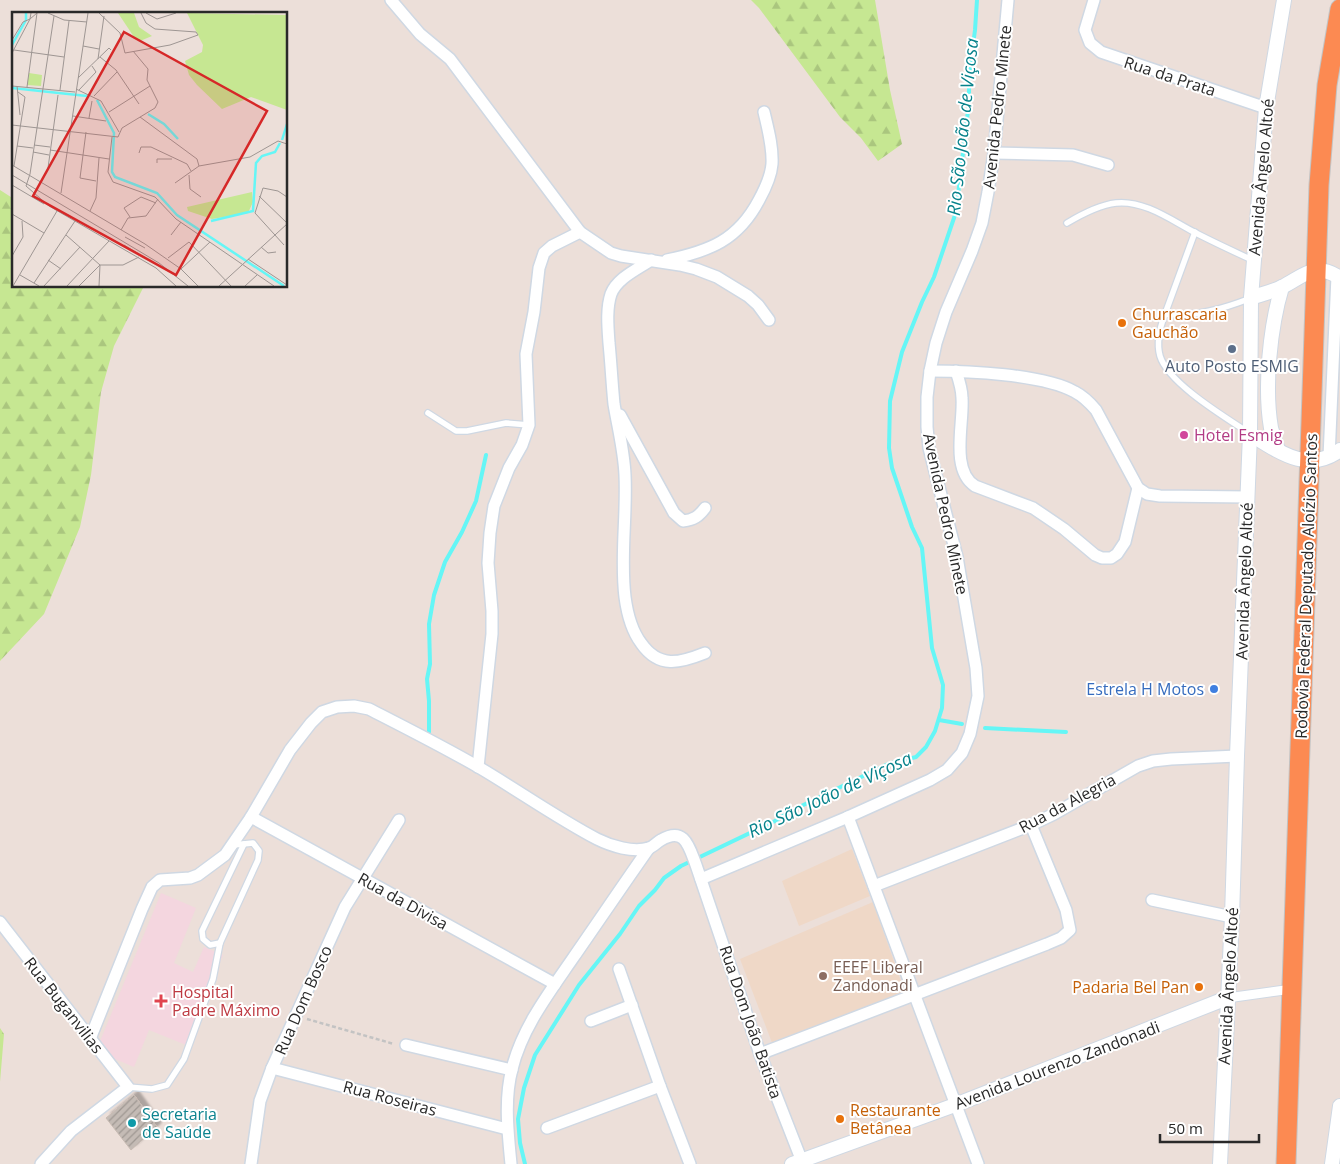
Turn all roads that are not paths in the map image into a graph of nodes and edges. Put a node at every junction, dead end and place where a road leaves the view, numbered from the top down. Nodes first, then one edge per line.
1 (391, 0) edge
2 (1008, 0) edge
3 (1094, 0) edge
4 (1284, 0) edge
5 (1340, 9) edge
6 (1335, 75) edge
7 (1266, 108) junction
8 (764, 112) dead end
9 (994, 154) junction
10 (1108, 165) dead end
11 (1067, 223) dead end
12 (580, 232) junction
13 (1194, 232) junction
14 (656, 261) junction
15 (1254, 261) junction
16 (1316, 269) junction
17 (1338, 277) edge
18 (1282, 287) junction
19 (1251, 298) junction
20 (1164, 314) junction
21 (768, 320) dead end
22 (930, 371) junction
23 (956, 371) junction
24 (614, 404) junction
25 (428, 413) dead end
26 (529, 425) junction
27 (1250, 434) junction
28 (1278, 450) junction
29 (1335, 454) edge
30 (1310, 462) junction
31 (1138, 488) junction
32 (1248, 497) junction
33 (706, 508) dead end
34 (705, 654) dead end
35 (1237, 756) junction
36 (478, 767) junction
37 (848, 817) junction
38 (251, 818) junction
39 (399, 820) dead end
40 (1031, 825) junction
41 (239, 844) junction
42 (649, 848) junction
43 (362, 878) junction
44 (701, 879) junction
45 (874, 886) junction
46 (1152, 900) dead end
47 (1232, 917) junction
48 (0, 922) edge
49 (220, 943) junction
50 (620, 969) dead end
51 (555, 984) junction
52 (1292, 989) junction
53 (914, 994) junction
54 (1227, 998) junction
55 (632, 1004) junction
56 (591, 1021) dead end
57 (90, 1039) junction
58 (400, 1045) road end
59 (760, 1054) junction
60 (272, 1068) junction
61 (512, 1070) junction
62 (660, 1086) junction
63 (128, 1087) junction
64 (955, 1105) junction
65 (1340, 1106) edge
66 (547, 1128) dead end
67 (508, 1129) junction
68 (799, 1163) edge
69 (41, 1164) edge
70 (251, 1164) edge
71 (511, 1164) edge
72 (690, 1164) edge
73 (978, 1164) edge
74 (1220, 1164) edge
75 (1286, 1164) edge
76 (1332, 1164) edge

1 - 12 street
2 - 9 street, Avenida Pedro Minete
3 - 7 street, Rua da Prata
4 - 7 street, Avenida Ângelo Altoé
5 - 6 highway, Rodovia Federal Deputado Aloízio Santos
6 - 16 highway, Rodovia Federal Deputado Aloízio Santos
7 - 15 street, Avenida Ângelo Altoé
8 - 14 street
9 - 10 street
9 - 22 street, Avenida Pedro Minete
11 - 13 lane
12 - 14 street
12 - 26 street
13 - 15 lane
13 - 20 lane
14 - 21 street
14 - 24 street
15 - 19 street, Avenida Ângelo Altoé
16 - 17 street
16 - 18 street
16 - 30 highway, Rodovia Federal Deputado Aloízio Santos
17 - 29 street
18 - 19 street
18 - 28 street
19 - 20 lane
19 - 27 street, Avenida Ângelo Altoé
20 - 27 lane
22 - 23 street
22 - 37 street, Avenida Pedro Minete
23 - 31 street
23 - 31 street
24 - 33 street
24 - 34 street
25 - 26 lane
26 - 36 street
27 - 28 street
27 - 32 street, Avenida Ângelo Altoé
28 - 30 street
29 - 30 street
30 - 52 highway, Rodovia Federal Deputado Aloízio Santos
31 - 32 street
32 - 35 street, Avenida Ângelo Altoé
35 - 40 street, Rua da Alegria
35 - 47 street, Avenida Ângelo Altoé
36 - 38 street
36 - 42 street
37 - 44 street, Avenida Pedro Minete
37 - 45 street
38 - 41 street
38 - 43 street, Rua da Divisa
39 - 43 street, Rua Dom Bosco
40 - 45 street, Rua da Alegria
40 - 53 street
41 - 49 lane
41 - 49 lane
41 - 57 street
42 - 44 street, Rua Dom João Batista
42 - 51 street
43 - 51 street, Rua da Divisa
43 - 60 street, Rua Dom Bosco
44 - 59 street, Rua Dom João Batista
45 - 53 street
46 - 47 street
47 - 54 street, Avenida Ângelo Altoé
48 - 57 street, Rua Buganvilias
49 - 63 lane
50 - 55 street
51 - 61 street
52 - 54 street
52 - 75 highway, Rodovia Federal Deputado Aloízio Santos
53 - 59 street
53 - 64 street
54 - 64 street, Avenida Lourenzo Zandonadi
54 - 74 street, Avenida Ângelo Altoé
55 - 56 street
55 - 62 street
57 - 63 street, Rua Buganvilias
58 - 61 street
59 - 68 street, Rua Dom João Batista
60 - 67 street, Rua Roseiras
60 - 70 street, Rua Dom Bosco
61 - 67 street
62 - 66 street
62 - 72 street
63 - 69 street
64 - 68 street, Avenida Lourenzo Zandonadi
64 - 73 street
65 - 76 street
67 - 71 street

